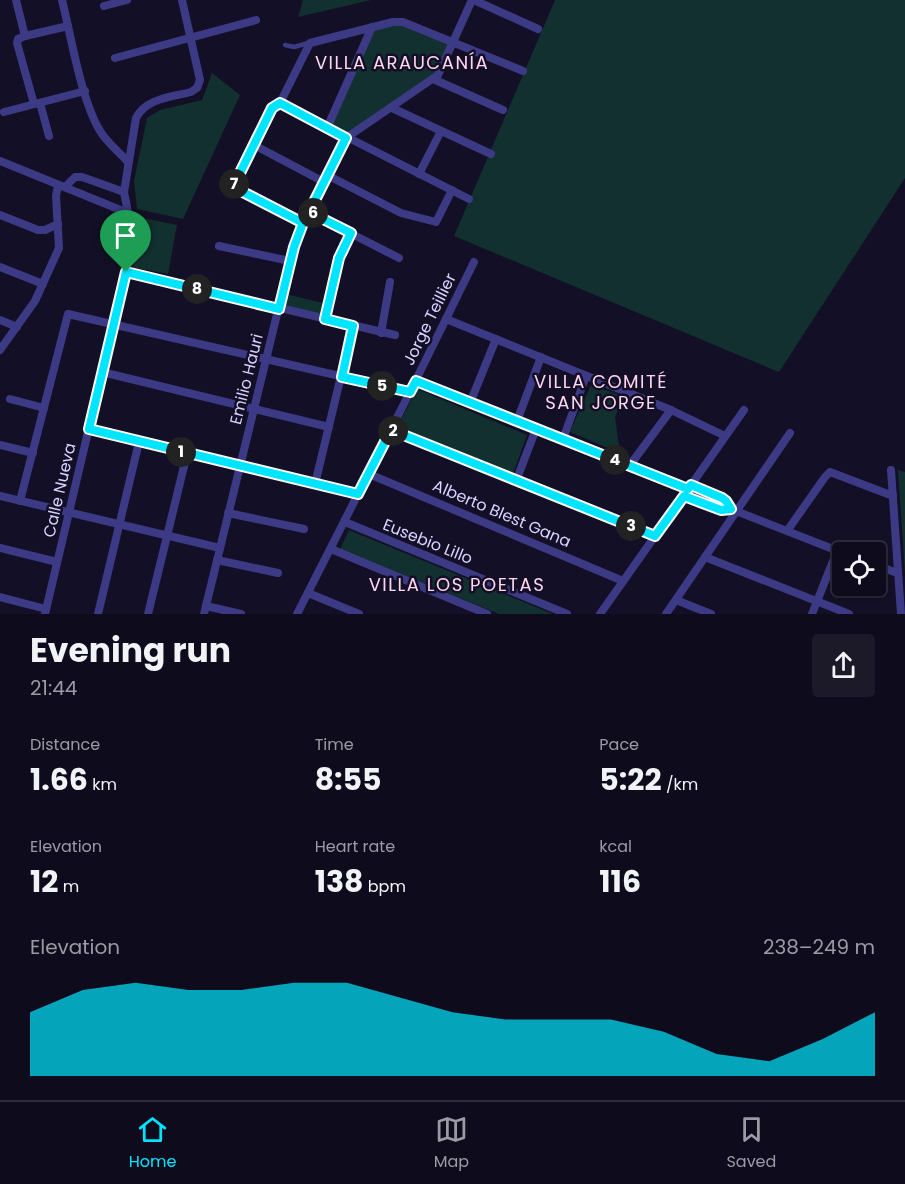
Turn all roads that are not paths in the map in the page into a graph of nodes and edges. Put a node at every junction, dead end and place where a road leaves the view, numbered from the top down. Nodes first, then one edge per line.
1 (16, 0) edge
2 (62, 0) edge
3 (127, 0) edge
4 (182, 0) edge
5 (473, 0) edge
6 (104, 6) dead end
7 (256, 20) dead end
8 (68, 26) junction
9 (372, 27) junction
10 (538, 29) dead end
11 (22, 37) junction
12 (191, 38) junction
13 (454, 42) junction
14 (310, 43) junction
15 (285, 45) dead end
16 (115, 58) dead end
17 (523, 71) dead end
18 (434, 79) junction
19 (85, 91) junction
20 (280, 103) junction
21 (37, 104) junction
22 (392, 108) junction
23 (503, 110) dead end
24 (4, 112) dead end
25 (327, 128) junction
26 (441, 131) junction
27 (49, 136) dead end
28 (346, 138) junction
29 (254, 145) junction
30 (491, 154) dead end
31 (0, 161) edge
32 (128, 162) junction
33 (419, 174) junction
34 (326, 178) junction
35 (62, 186) junction
36 (452, 190) junction
37 (124, 192) junction
38 (469, 199) dead end
39 (309, 212) junction
40 (128, 213) junction
41 (0, 215) edge
42 (303, 223) junction
43 (58, 224) junction
44 (351, 233) junction
45 (219, 246) dead end
46 (399, 258) dead end
47 (290, 261) junction
48 (474, 262) dead end
49 (0, 267) edge
50 (126, 272) junction
51 (390, 282) dead end
52 (43, 284) junction
53 (279, 309) junction
54 (325, 319) junction
55 (446, 319) junction
56 (0, 320) edge
57 (114, 324) junction
58 (353, 326) junction
59 (17, 327) junction
60 (381, 333) junction
61 (395, 335) dead end
62 (496, 339) junction
63 (0, 350) edge
64 (541, 357) junction
65 (266, 359) junction
66 (102, 372) junction
67 (586, 376) junction
68 (342, 377) junction
69 (416, 381) junction
70 (410, 392) junction
71 (10, 399) dead end
72 (470, 403) junction
73 (44, 408) junction
74 (254, 409) junction
75 (671, 410) junction
76 (744, 410) dead end
77 (517, 421) junction
78 (329, 427) junction
79 (89, 429) junction
80 (536, 429) junction
81 (391, 430) junction
82 (790, 433) dead end
83 (725, 436) junction
84 (563, 439) junction
85 (139, 442) junction
86 (0, 445) edge
87 (33, 453) junction
88 (187, 454) junction
89 (630, 465) junction
90 (239, 466) junction
91 (891, 470) dead end
92 (369, 474) junction
93 (516, 481) junction
94 (315, 484) junction
95 (688, 490) junction
96 (358, 494) junction
97 (0, 496) edge
98 (893, 496) junction
99 (20, 501) junction
100 (733, 510) junction
101 (69, 513) junction
102 (228, 513) junction
103 (345, 522) junction
104 (119, 525) junction
105 (304, 529) dead end
106 (787, 531) junction
107 (655, 536) junction
108 (167, 537) junction
109 (0, 548) edge
110 (220, 548) junction
111 (331, 549) junction
112 (832, 549) edge
113 (705, 557) junction
114 (217, 561) junction
115 (57, 562) junction
116 (832, 569) edge
117 (886, 569) edge
118 (278, 573) dead end
119 (897, 573) junction
120 (623, 580) junction
121 (308, 593) junction
122 (0, 597) edge
123 (676, 600) junction
124 (817, 602) junction
125 (205, 610) edge
126 (45, 612) edge
127 (98, 614) edge
128 (148, 614) edge
129 (241, 614) edge
130 (297, 614) edge
131 (359, 614) edge
132 (487, 614) edge
133 (567, 614) edge
134 (600, 614) edge
135 (666, 614) edge
136 (711, 614) edge
137 (812, 614) edge
138 (849, 614) edge
139 (901, 614) edge

1 - 11 street
2 - 8 street
3 - 6 street
4 - 12 street
5 - 10 street
5 - 13 street, Emilio Hauri
7 - 12 street
8 - 11 street
8 - 19 street
9 - 13 street
9 - 14 street
9 - 25 street
11 - 21 street
12 - 16 street
12 - 32 street, Calle Nueva
13 - 17 street
13 - 18 street, Emilio Hauri
14 - 15 lane
14 - 20 street
18 - 22 street, Emilio Hauri
18 - 23 street
19 - 21 street
19 - 32 street
20 - 25 street
20 - 29 street
21 - 24 street
21 - 27 street
22 - 26 street
22 - 28 street, Emilio Hauri
25 - 28 street
26 - 30 street
26 - 33 street
28 - 33 street
28 - 34 street, Emilio Hauri
29 - 34 street
29 - 42 street
31 - 35 street
32 - 37 street, Calle Nueva
33 - 36 street
34 - 36 street
34 - 39 street, Emilio Hauri
35 - 37 street
35 - 40 street
35 - 43 street
36 - 38 street
37 - 40 street, Calle Nueva
39 - 42 street, Emilio Hauri
39 - 44 street
40 - 50 street, Calle Nueva
41 - 43 street
42 - 47 street, Emilio Hauri
43 - 52 street
44 - 46 street
44 - 54 street
45 - 47 street
47 - 53 street, Emilio Hauri
48 - 55 street, Jorge Teillier
49 - 52 street
50 - 53 street
50 - 57 street, Calle Nueva
51 - 60 street
52 - 59 street
53 - 54 street
53 - 65 street, Emilio Hauri
54 - 58 street
55 - 62 street
55 - 69 street, Jorge Teillier
56 - 59 street
57 - 65 street
57 - 66 street, Calle Nueva
57 - 73 street
58 - 60 street
58 - 68 street
59 - 63 street
60 - 61 street
62 - 64 street
62 - 72 street
64 - 67 street
64 - 77 street
65 - 68 street
65 - 74 street, Emilio Hauri
66 - 74 street
66 - 79 street, Calle Nueva
67 - 75 street
67 - 84 street
68 - 70 street
68 - 78 street
69 - 70 street, Jorge Teillier
69 - 72 street
70 - 81 street, Jorge Teillier
71 - 73 street
72 - 77 street
73 - 87 street
74 - 78 street
74 - 90 street, Emilio Hauri
75 - 83 street
75 - 89 street
76 - 83 street
77 - 80 street
78 - 94 street
79 - 85 street
79 - 101 street, Calle Nueva
80 - 84 street
80 - 93 street
81 - 92 street, Jorge Teillier
81 - 93 street
82 - 100 street
83 - 95 street
84 - 89 street
85 - 88 street
85 - 104 street
86 - 87 street
87 - 99 street
88 - 90 street
88 - 108 street
89 - 95 street
90 - 94 street
90 - 102 street, Emilio Hauri
91 - 98 street
92 - 96 street, Jorge Teillier
92 - 120 street, Alberto Blest Gana
93 - 107 street
94 - 96 street
95 - 100 street
95 - 107 street
96 - 103 street, Jorge Teillier
97 - 99 street
98 - 106 street
98 - 119 street
99 - 101 street
100 - 106 street
100 - 113 street
101 - 104 street
101 - 115 street, Calle Nueva
102 - 105 street
102 - 110 street, Emilio Hauri
103 - 111 street, Jorge Teillier
103 - 133 street, Eusebio Lillo
104 - 108 street
104 - 127 street
106 - 112 street
107 - 120 street
108 - 110 street
108 - 128 street
109 - 115 street
110 - 114 street, Emilio Hauri
111 - 121 street, Jorge Teillier
111 - 132 street
113 - 123 street
113 - 124 street
114 - 118 street
114 - 125 street, Emilio Hauri
115 - 126 street, Calle Nueva
116 - 124 street
117 - 119 street
119 - 139 street
120 - 134 street
121 - 130 street, Jorge Teillier
121 - 131 street
122 - 126 street
123 - 135 street
123 - 136 street
124 - 137 street
124 - 138 street
125 - 129 street

